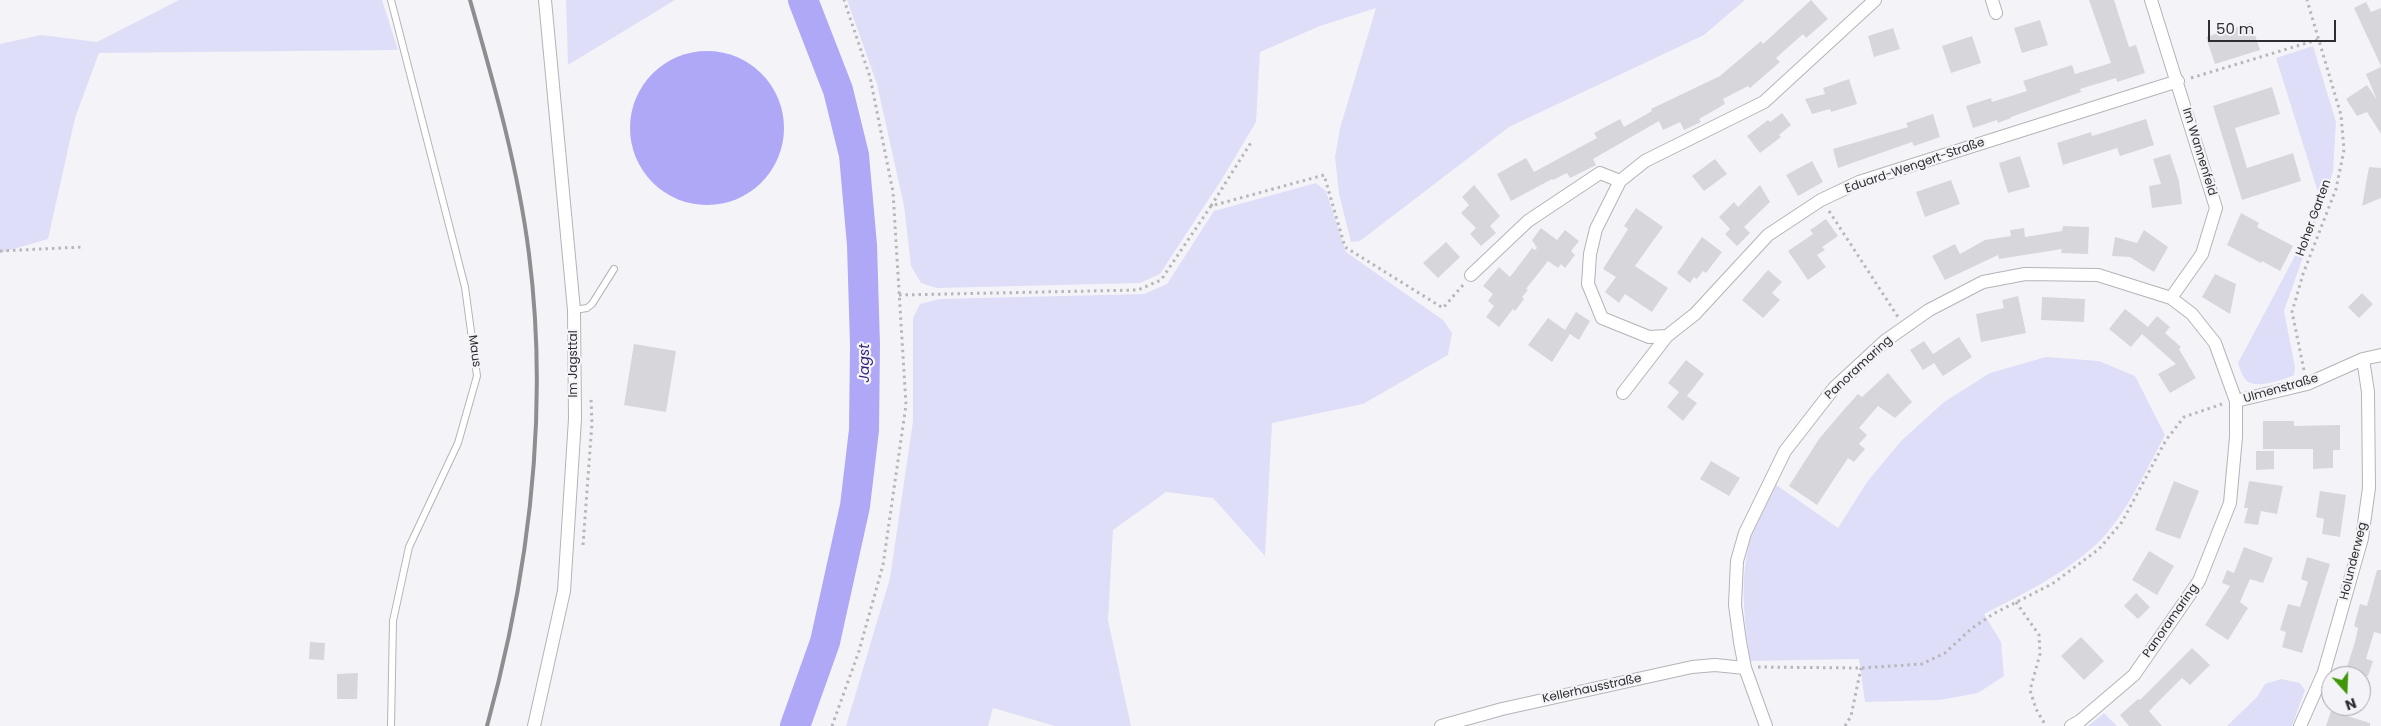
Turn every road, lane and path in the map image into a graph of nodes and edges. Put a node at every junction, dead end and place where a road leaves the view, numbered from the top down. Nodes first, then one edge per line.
1 (391, 0) edge
2 (545, 0) edge
3 (844, 0) edge
4 (1875, 0) edge
5 (1992, 0) edge
6 (2151, 0) edge
7 (2307, 0) edge
8 (1996, 13) dead end
9 (2320, 39) junction
10 (2178, 81) junction
11 (1252, 140) dead end
12 (1620, 182) junction
13 (1821, 200) junction
14 (1211, 206) junction
15 (83, 247) dead end
16 (0, 251) edge
17 (614, 269) dead end
18 (1471, 274) joint
19 (899, 295) junction
20 (2171, 298) junction
21 (574, 310) junction
22 (1905, 327) junction
23 (1667, 336) junction
24 (2381, 355) edge
25 (2363, 359) junction
26 (2307, 384) junction
27 (1623, 393) dead end
28 (2236, 401) junction
29 (2016, 602) junction
30 (1745, 668) junction
31 (1861, 668) junction
32 (391, 726) edge
33 (534, 726) edge
34 (832, 726) edge
35 (1441, 726) edge
36 (1766, 726) edge
37 (1845, 726) edge
38 (2046, 726) edge
39 (2071, 726) edge
40 (2300, 726) edge

1 - 32 lane, Maus
2 - 21 street, Im Jagsttal
3 - 19 path
4 - 12 street
5 - 8 street
6 - 10 street, Im Wannenfeld
7 - 9 path, Hoher Garten
9 - 10 path
9 - 26 path, Hoher Garten
10 - 13 street, Eduard-Wengert-Straße
10 - 20 street, Im Wannenfeld
11 - 14 path
12 - 18 street
12 - 23 street
13 - 22 path
13 - 23 street, Eduard-Wengert-Straße
14 - 18 path
14 - 19 path
15 - 16 path
17 - 21 lane
19 - 34 path
20 - 22 street, Panoramaring
20 - 28 street, Panoramaring
21 - 33 street, Im Jagsttal
22 - 30 street, Panoramaring
23 - 27 street, Eduard-Wengert-Straße
24 - 25 street, Ulmenstraße
25 - 26 street, Ulmenstraße
25 - 40 street, Holunderweg
26 - 28 street, Ulmenstraße
28 - 29 path
28 - 39 street, Panoramaring
29 - 31 path
29 - 38 path
30 - 31 path
30 - 35 street, Kellerhausstraße
30 - 36 street, Panoramaring
31 - 37 path

